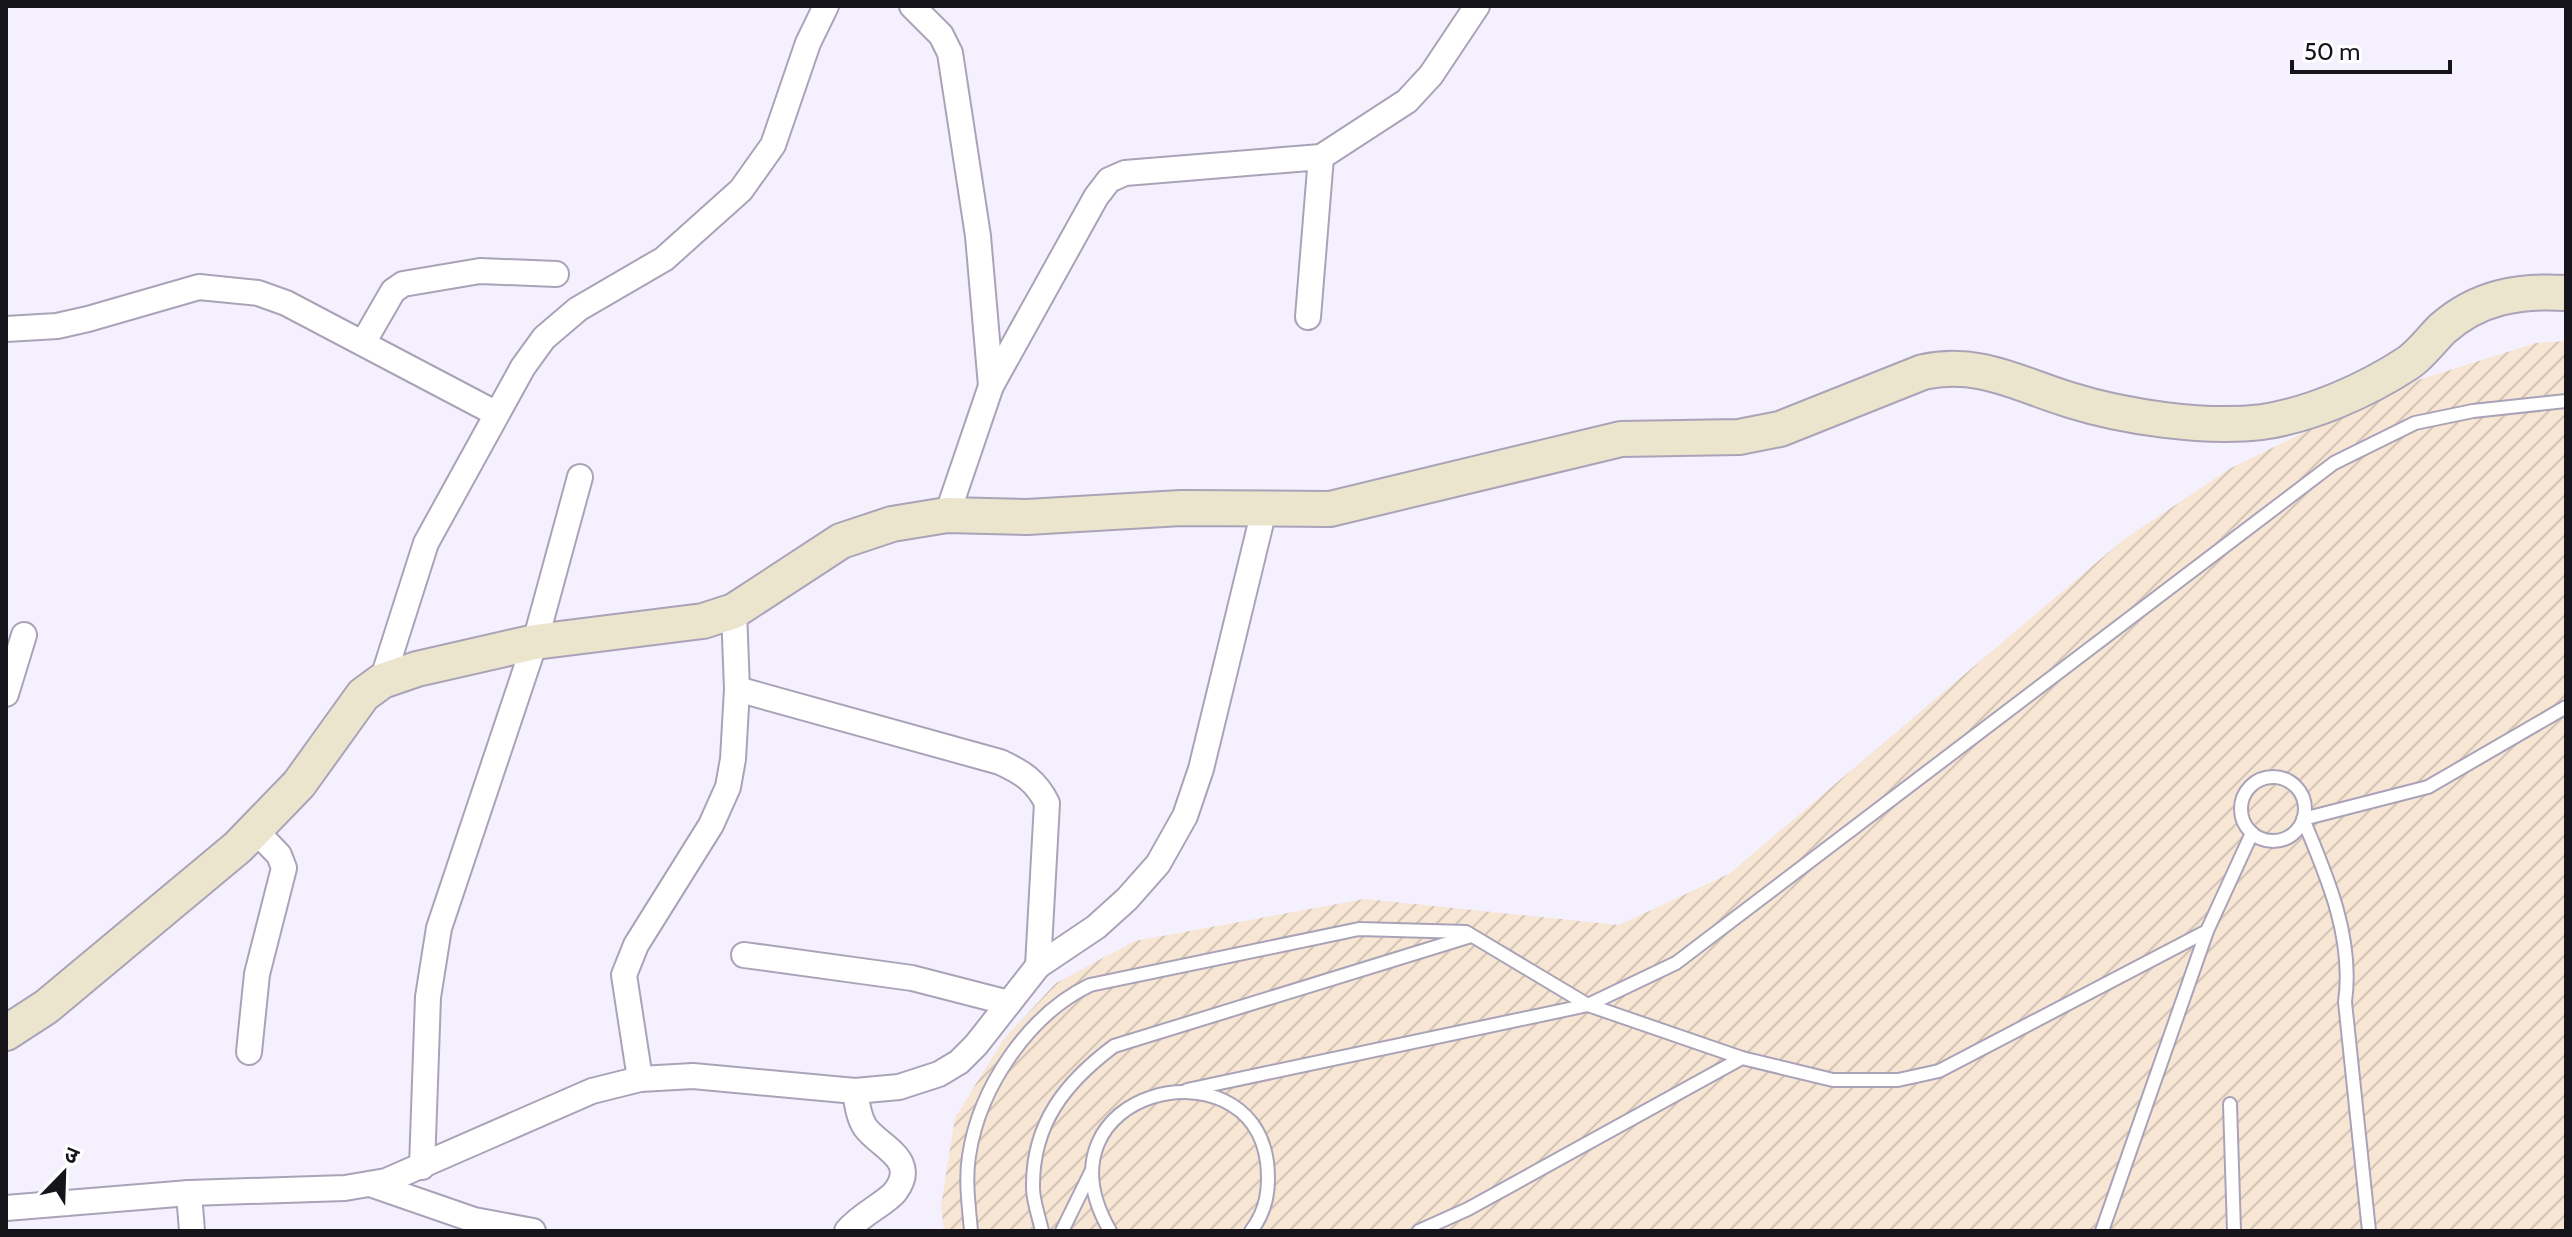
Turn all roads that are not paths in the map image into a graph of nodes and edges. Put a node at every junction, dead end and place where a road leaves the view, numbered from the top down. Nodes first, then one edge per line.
1 (826, 6) edge
2 (912, 6) edge
3 (1477, 6) edge
4 (1321, 157) junction
5 (556, 274) dead end
6 (2566, 293) edge
7 (1308, 317) dead end
8 (6, 329) edge
9 (363, 343) junction
10 (991, 386) junction
11 (2566, 401) edge
12 (495, 413) junction
13 (580, 477) dead end
14 (1264, 510) junction
15 (947, 515) junction
16 (734, 611) junction
17 (24, 635) dead end
18 (535, 642) junction
19 (382, 681) junction
20 (737, 689) junction
21 (6, 694) edge
22 (2566, 707) edge
23 (2303, 819) junction
24 (255, 830) junction
25 (2252, 833) junction
26 (2207, 931) junction
27 (1472, 936) junction
28 (744, 955) dead end
29 (1038, 966) junction
30 (1009, 1003) junction
31 (1588, 1005) junction
32 (6, 1033) edge
33 (249, 1052) dead end
34 (1742, 1058) junction
35 (640, 1079) junction
36 (1187, 1090) junction
37 (855, 1091) junction
38 (2230, 1104) dead end
39 (422, 1167) junction
40 (1091, 1172) junction
41 (370, 1184) junction
42 (189, 1193) junction
43 (6, 1208) edge
44 (192, 1231) edge
45 (533, 1231) edge
46 (847, 1231) edge
47 (971, 1231) edge
48 (1042, 1231) edge
49 (1062, 1231) edge
50 (1110, 1231) edge
51 (1251, 1231) edge
52 (1419, 1231) edge
53 (2102, 1231) edge
54 (2234, 1231) edge
55 (2369, 1231) edge

1 - 12 street
2 - 10 street
3 - 4 street
4 - 7 street
4 - 10 street
5 - 9 street
6 - 14 street
8 - 9 street
9 - 12 street
10 - 15 street
11 - 31 lane
12 - 19 street
13 - 18 street
14 - 15 street
14 - 29 street
15 - 16 street
16 - 18 street
16 - 20 street
17 - 21 street
18 - 19 street
18 - 39 street
19 - 24 street
20 - 29 street
20 - 35 street
22 - 23 lane
23 - 25 lane
23 - 25 lane
23 - 55 lane
24 - 32 street
24 - 33 street
25 - 26 lane
26 - 34 lane
26 - 53 lane
27 - 31 lane
27 - 47 lane
27 - 48 lane
28 - 30 street
29 - 30 street
30 - 37 street
31 - 34 lane
31 - 36 lane
34 - 52 lane
35 - 37 street
35 - 39 street
36 - 40 lane
36 - 51 lane
37 - 46 street
38 - 54 lane
39 - 41 street
40 - 49 lane
40 - 50 lane
41 - 42 street
41 - 45 street
42 - 43 street
42 - 44 street

